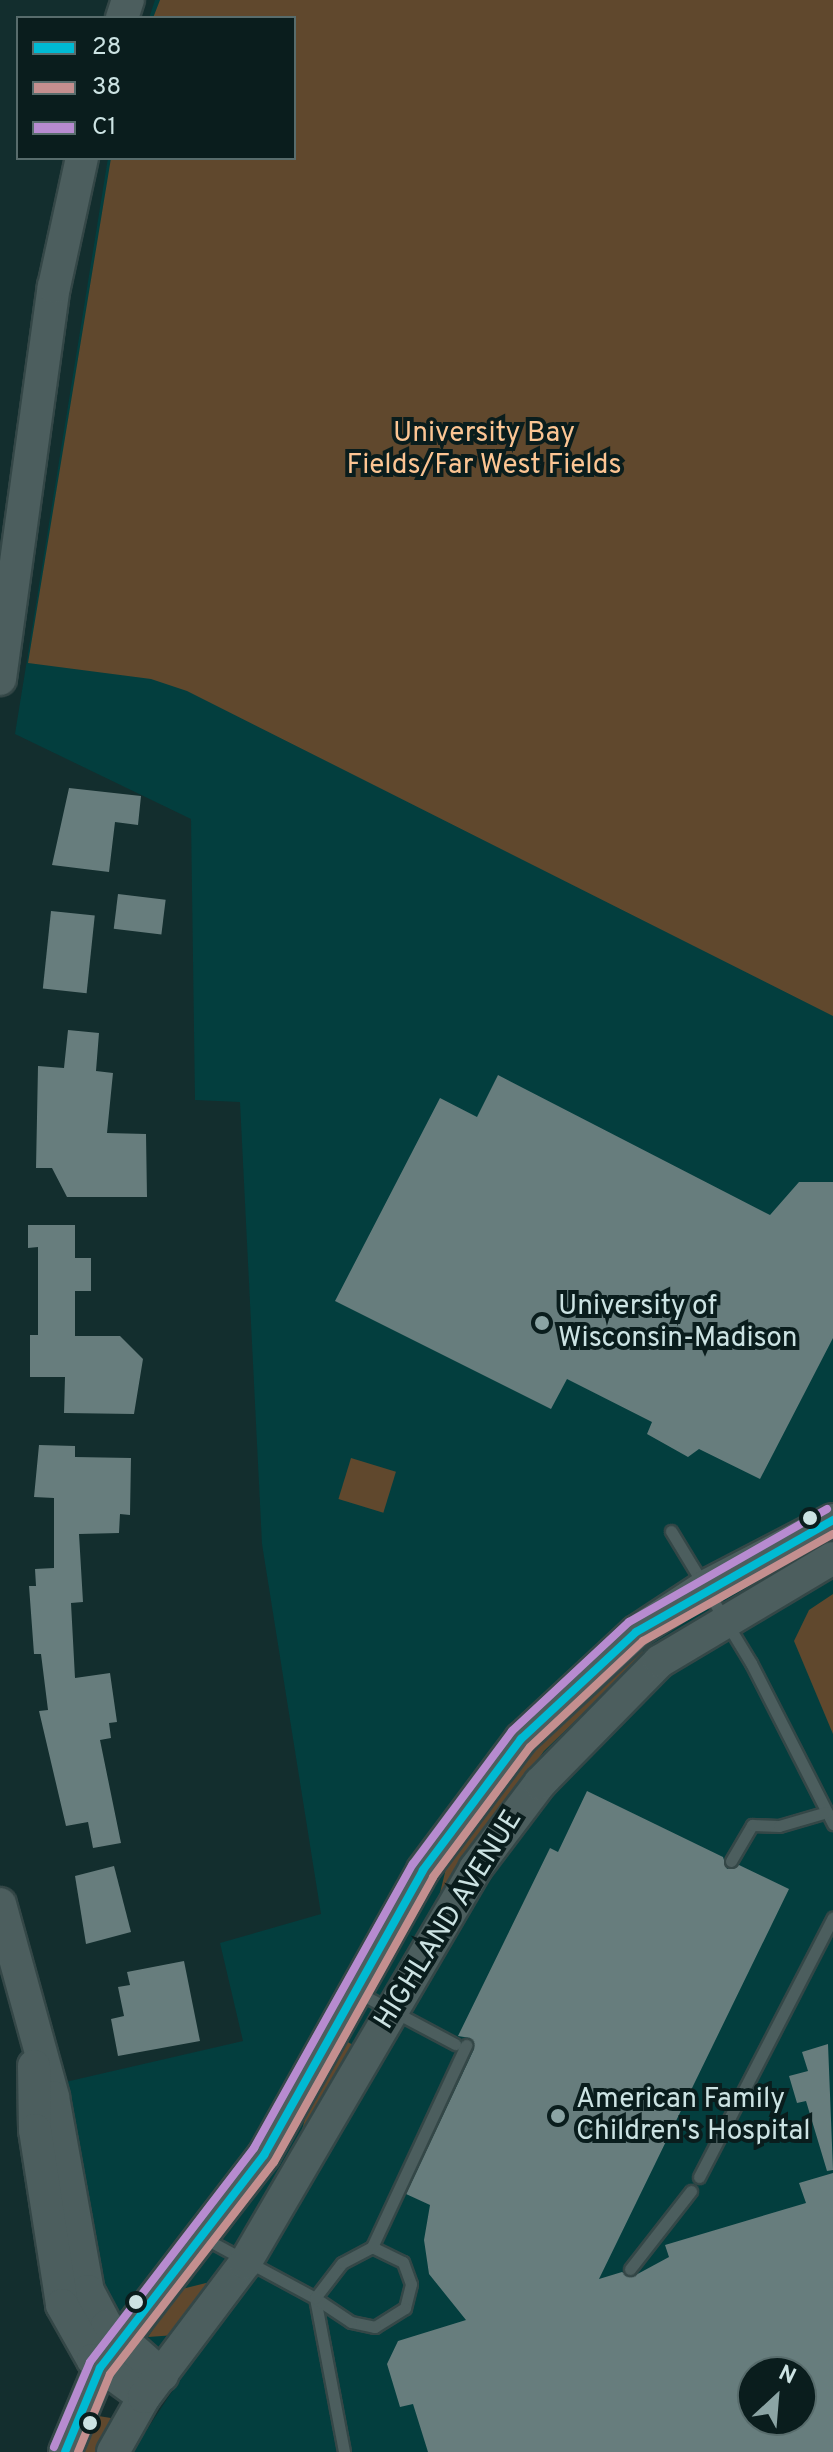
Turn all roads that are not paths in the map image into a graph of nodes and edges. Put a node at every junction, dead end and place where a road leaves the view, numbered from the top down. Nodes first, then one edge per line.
1 (82, 160) edge
2 (0, 679) edge
3 (833, 1520) edge
4 (671, 1531) dead end
5 (833, 1558) edge
6 (706, 1586) junction
7 (725, 1616) junction
8 (827, 1812) junction
9 (833, 1824) edge
10 (731, 1861) dead end
11 (0, 1904) edge
12 (833, 1917) edge
13 (359, 1993) junction
14 (391, 2010) junction
15 (34, 2040) junction
16 (699, 2177) dead end
17 (691, 2191) dead end
18 (203, 2238) junction
19 (372, 2247) junction
20 (245, 2263) junction
21 (630, 2269) dead end
22 (315, 2298) junction
23 (121, 2340) junction
24 (100, 2368) junction
25 (153, 2386) junction
26 (65, 2452) edge
27 (113, 2452) edge
28 (344, 2452) edge

1 - 2 street
3 - 6 street, HIGHLAND AVENUE
4 - 6 lane
5 - 7 street, HIGHLAND AVENUE
6 - 7 lane
6 - 13 street, HIGHLAND AVENUE
7 - 8 lane
7 - 14 street, HIGHLAND AVENUE
8 - 9 lane
8 - 10 lane
11 - 15 street
12 - 16 lane
13 - 14 lane
13 - 18 street, HIGHLAND AVENUE
14 - 19 lane
14 - 20 street, HIGHLAND AVENUE
15 - 23 street
15 - 24 street
17 - 21 lane
18 - 20 lane
18 - 23 street, HIGHLAND AVENUE
19 - 22 lane
19 - 22 lane
20 - 22 lane
20 - 25 street, HIGHLAND AVENUE
22 - 28 lane
23 - 24 street, HIGHLAND AVENUE
23 - 25 street
24 - 25 street
24 - 26 street, HIGHLAND AVENUE
25 - 27 street, HIGHLAND AVENUE

